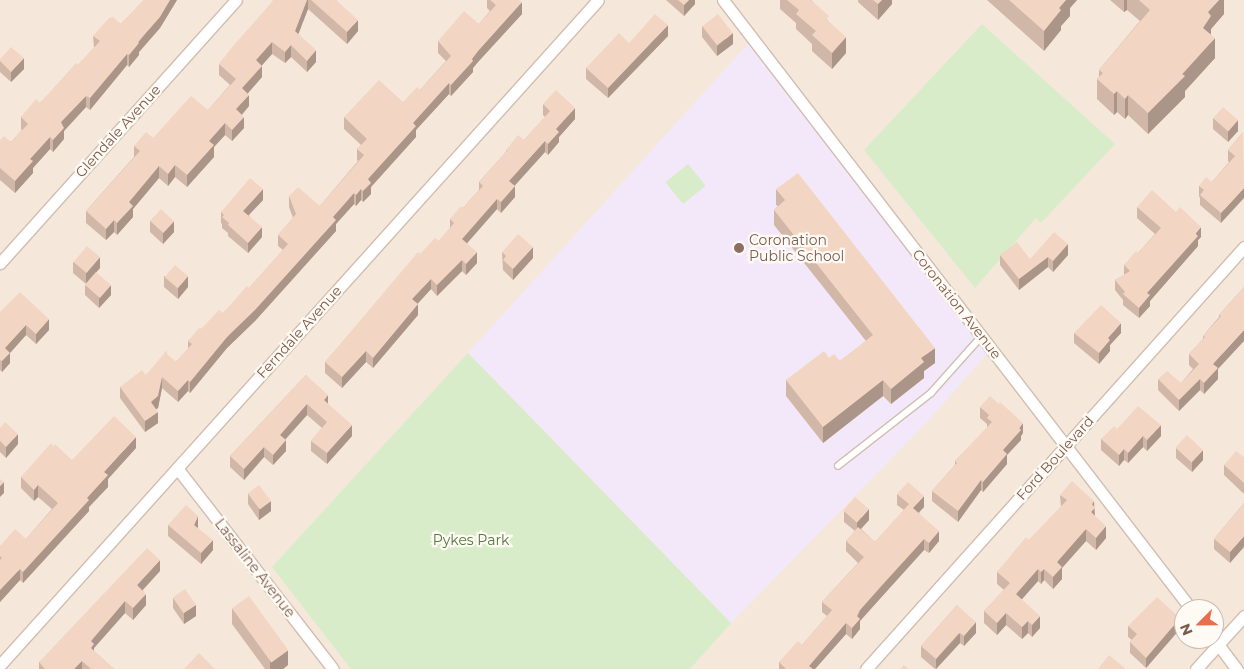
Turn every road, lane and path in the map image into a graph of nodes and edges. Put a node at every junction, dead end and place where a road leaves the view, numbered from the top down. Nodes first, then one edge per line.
1 (236, 0) edge
2 (598, 0) edge
3 (723, 0) edge
4 (1244, 247) edge
5 (0, 263) edge
6 (982, 336) junction
7 (1066, 446) junction
8 (838, 466) dead end
9 (177, 468) junction
10 (1182, 599) edge
11 (1244, 616) edge
12 (1224, 635) edge
13 (1211, 649) edge
14 (1221, 649) edge
15 (0, 665) edge
16 (333, 669) edge
17 (866, 669) edge
18 (1196, 669) edge
19 (1237, 669) edge

1 - 5 street, Glendale Avenue
2 - 9 street, Ferndale Avenue
3 - 6 street, Coronation Avenue
4 - 7 street, Ford Boulevard
6 - 7 street, Coronation Avenue
6 - 8 lane
7 - 10 street, Coronation Avenue
7 - 17 street, Ford Boulevard
9 - 15 street, Ferndale Avenue
9 - 16 street, Lassaline Avenue
11 - 12 street
13 - 18 street
14 - 19 street

